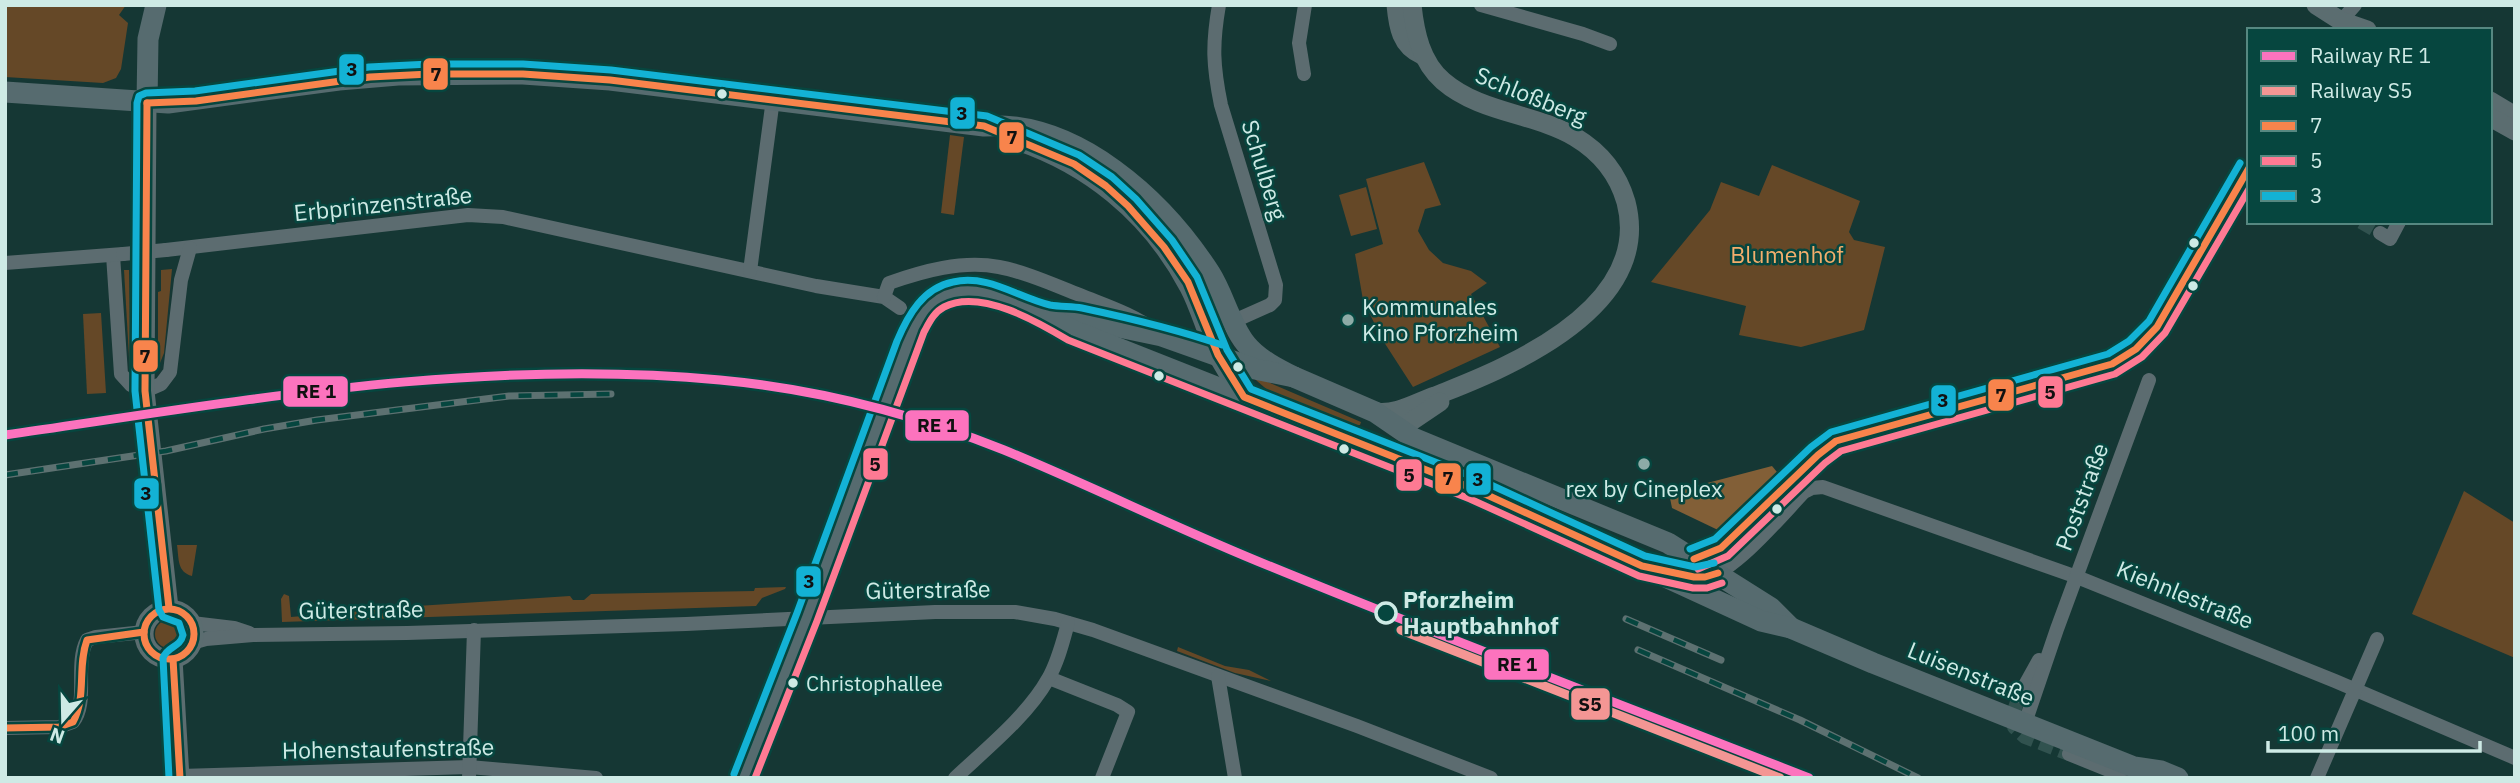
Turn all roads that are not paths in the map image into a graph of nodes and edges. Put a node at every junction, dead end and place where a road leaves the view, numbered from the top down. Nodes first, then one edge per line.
1 (156, 5) edge
2 (1219, 5) edge
3 (1306, 5) edge
4 (1396, 5) edge
5 (1412, 5) edge
6 (1481, 5) edge
7 (2316, 5) edge
8 (2355, 5) edge
9 (2345, 25) edge
10 (1611, 44) dead end
11 (1422, 55) junction
12 (1304, 74) dead end
13 (5, 92) edge
14 (773, 99) junction
15 (2492, 102) edge
16 (147, 103) junction
17 (2515, 116) edge
18 (2492, 118) edge
19 (984, 126) junction
20 (2515, 131) edge
21 (2397, 224) edge
22 (2385, 236) dead end
23 (190, 248) junction
24 (118, 255) junction
25 (5, 263) edge
26 (750, 271) junction
27 (884, 298) junction
28 (900, 308) dead end
29 (1200, 308) junction
30 (1051, 316) junction
31 (1234, 321) junction
32 (1173, 340) junction
33 (1218, 355) junction
34 (1159, 364) junction
35 (1294, 377) junction
36 (2149, 380) dead end
37 (1458, 389) junction
38 (145, 391) junction
39 (1244, 397) junction
40 (1375, 412) junction
41 (1400, 429) junction
42 (1361, 443) junction
43 (1804, 468) dead end
44 (1721, 548) junction
45 (1694, 559) junction
46 (1642, 566) junction
47 (1718, 573) junction
48 (2077, 576) junction
49 (169, 608) junction
50 (807, 617) junction
51 (192, 623) junction
52 (1069, 623) junction
53 (1791, 628) junction
54 (2057, 629) junction
55 (474, 630) junction
56 (144, 632) junction
57 (253, 635) junction
58 (2377, 639) dead end
59 (192, 643) junction
60 (173, 659) junction
61 (1218, 676) junction
62 (1049, 678) junction
63 (2356, 690) junction
64 (2019, 696) tunnel mouth
65 (2025, 723) junction
66 (5, 728) edge
67 (2069, 754) tunnel mouth
68 (2515, 758) edge
69 (469, 772) edge
70 (2141, 772) edge
71 (180, 777) edge
72 (596, 778) edge
73 (744, 778) edge
74 (955, 778) edge
75 (1102, 778) edge
76 (1235, 778) edge
77 (1491, 778) edge
78 (2178, 778) edge
79 (2316, 778) edge

1 - 16 main road
2 - 31 street, Schulberg
3 - 12 street
4 - 11 main road, Schloßberg
5 - 11 main road, Schloßberg
6 - 10 street
7 - 9 main road
8 - 9 street
11 - 37 main road, Schloßberg
13 - 16 main road
14 - 16 main road
14 - 19 main road
14 - 26 street
15 - 17 main road
16 - 38 main road
18 - 20 main road
19 - 29 main road
19 - 31 main road
21 - 22 street
23 - 24 street, Erbprinzenstraße, bridge
23 - 26 street, Erbprinzenstraße
23 - 38 street
24 - 25 street, Erbprinzenstraße
24 - 38 street
26 - 27 street, Erbprinzenstraße
27 - 28 street, Erbprinzenstraße
27 - 32 street
29 - 32 main road
29 - 33 main road
30 - 32 main road
30 - 34 main road, Luisenstraße
30 - 50 main road
31 - 35 main road
32 - 33 main road
32 - 34 main road
33 - 35 main road
33 - 39 main road
34 - 39 main road, Luisenstraße
35 - 40 main road, Luisenstraße
36 - 48 street, Poststraße
37 - 40 main road, Schloßberg
37 - 41 main road, Schloßberg
38 - 49 main road
39 - 42 main road, Luisenstraße
40 - 41 main road, Luisenstraße
41 - 42 main road
41 - 45 main road, Luisenstraße
42 - 46 main road, Luisenstraße
43 - 44 street
44 - 45 street
44 - 47 street
45 - 47 main road, Luisenstraße
46 - 47 street
46 - 53 main road, Luisenstraße
47 - 48 street, Kiehnlestraße
47 - 53 main road, Luisenstraße
48 - 54 street, Poststraße
48 - 63 street, Kiehnlestraße
49 - 51 main road
49 - 56 main road
50 - 52 street, Güterstraße
50 - 55 street, Güterstraße
50 - 73 main road
51 - 57 street, Güterstraße
51 - 59 main road
52 - 61 street, Güterstraße
52 - 62 street
53 - 65 main road, Luisenstraße
54 - 64 street, Poststraße
54 - 65 street, Poststraße
55 - 57 street, Güterstraße
55 - 69 street
56 - 60 main road
56 - 66 street
57 - 59 street, Güterstraße
58 - 63 street
59 - 60 main road
60 - 71 main road
61 - 76 street
61 - 77 street, Güterstraße
62 - 74 street
62 - 75 street
63 - 68 street, Kiehnlestraße
63 - 79 street
65 - 70 main road, Luisenstraße
67 - 70 street
69 - 71 street, Hohenstaufenstraße
69 - 72 street, Hohenstaufenstraße
70 - 78 main road, Luisenstraße

